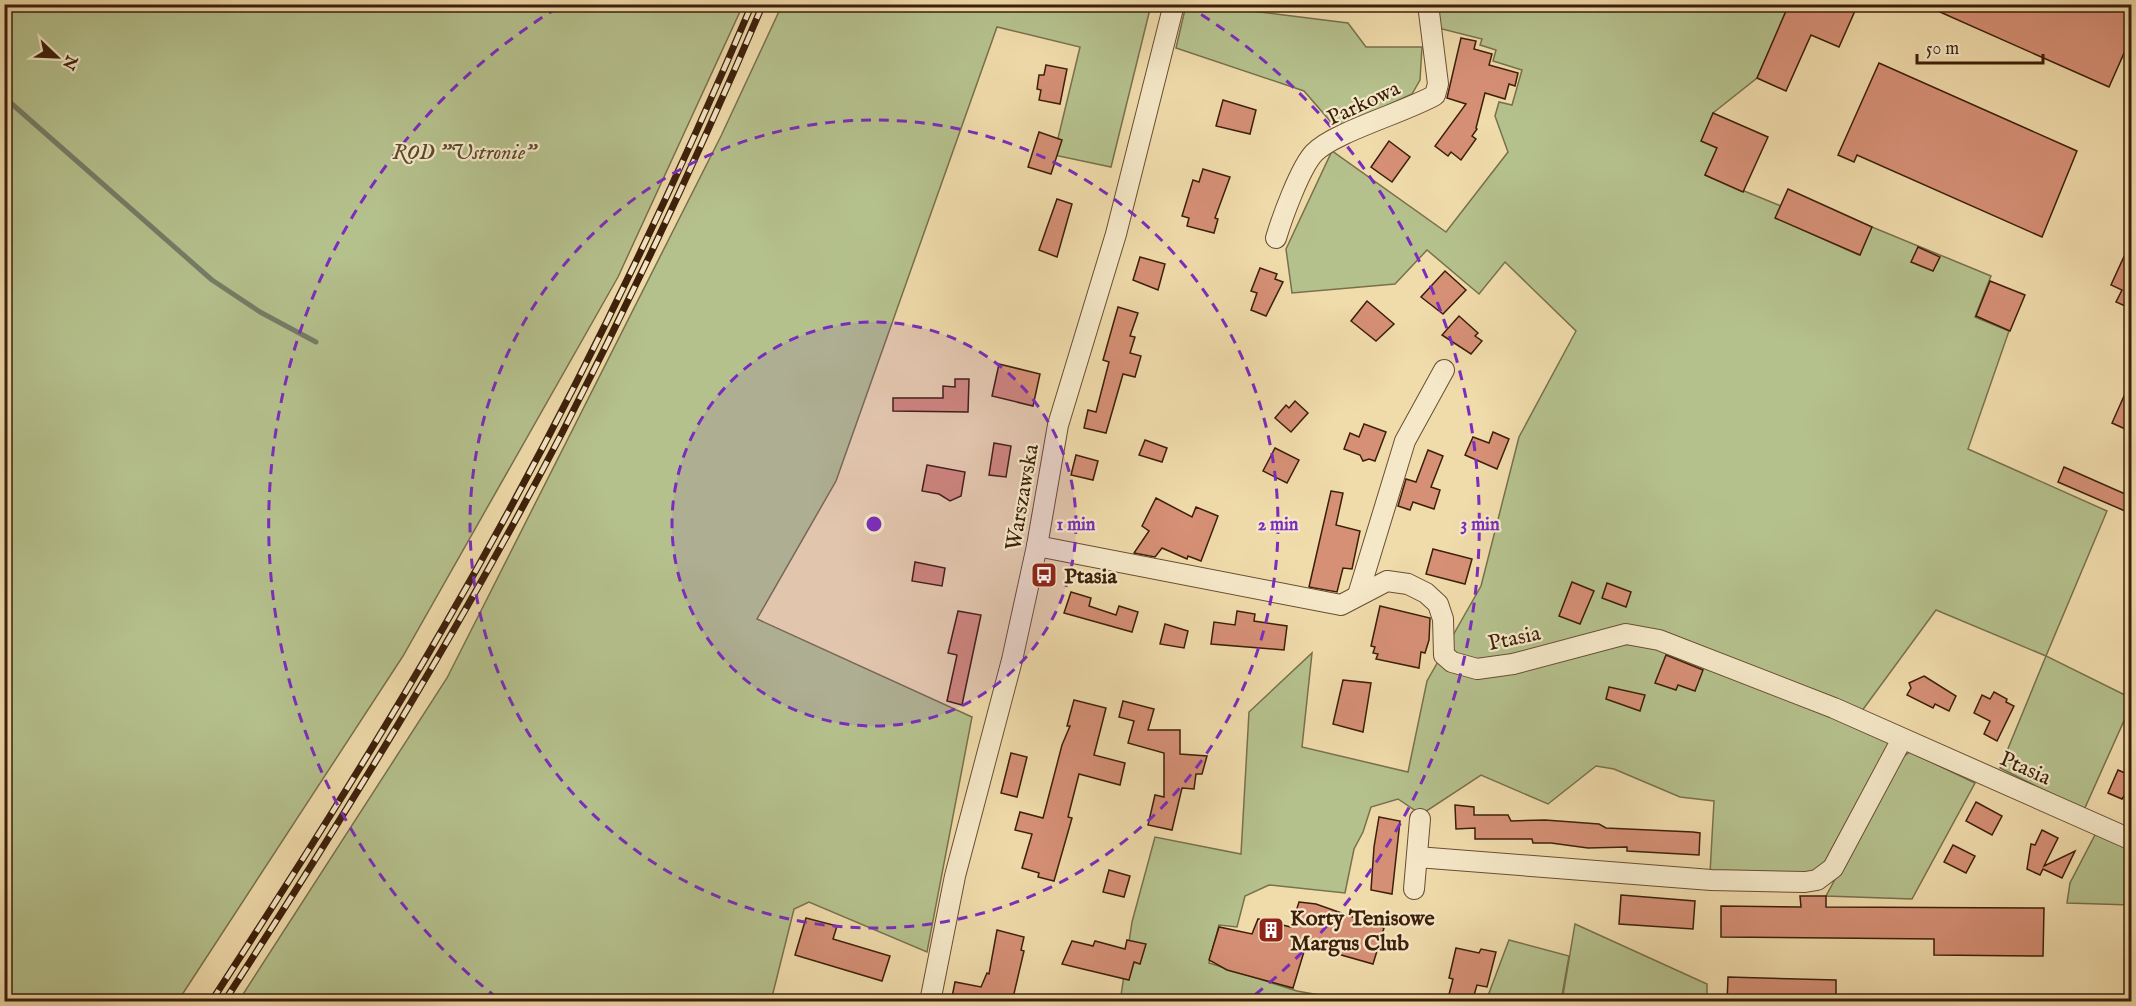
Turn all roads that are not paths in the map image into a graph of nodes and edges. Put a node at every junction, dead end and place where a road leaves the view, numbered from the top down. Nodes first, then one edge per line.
1 (1174, 4) edge
2 (1428, 4) edge
3 (1276, 238) dead end
4 (1444, 370) dead end
5 (1037, 546) junction
6 (1358, 595) junction
7 (1902, 739) junction
8 (1420, 819) dead end
9 (2132, 840) edge
10 (1417, 857) junction
11 (1414, 889) dead end
12 (930, 1002) edge

1 - 5 street, Warszawska
2 - 3 street, Parkowa
4 - 6 street
5 - 6 street, Ptasia
5 - 12 street, Warszawska
6 - 7 street, Ptasia
7 - 9 street, Ptasia
7 - 10 street
8 - 10 street
10 - 11 street

